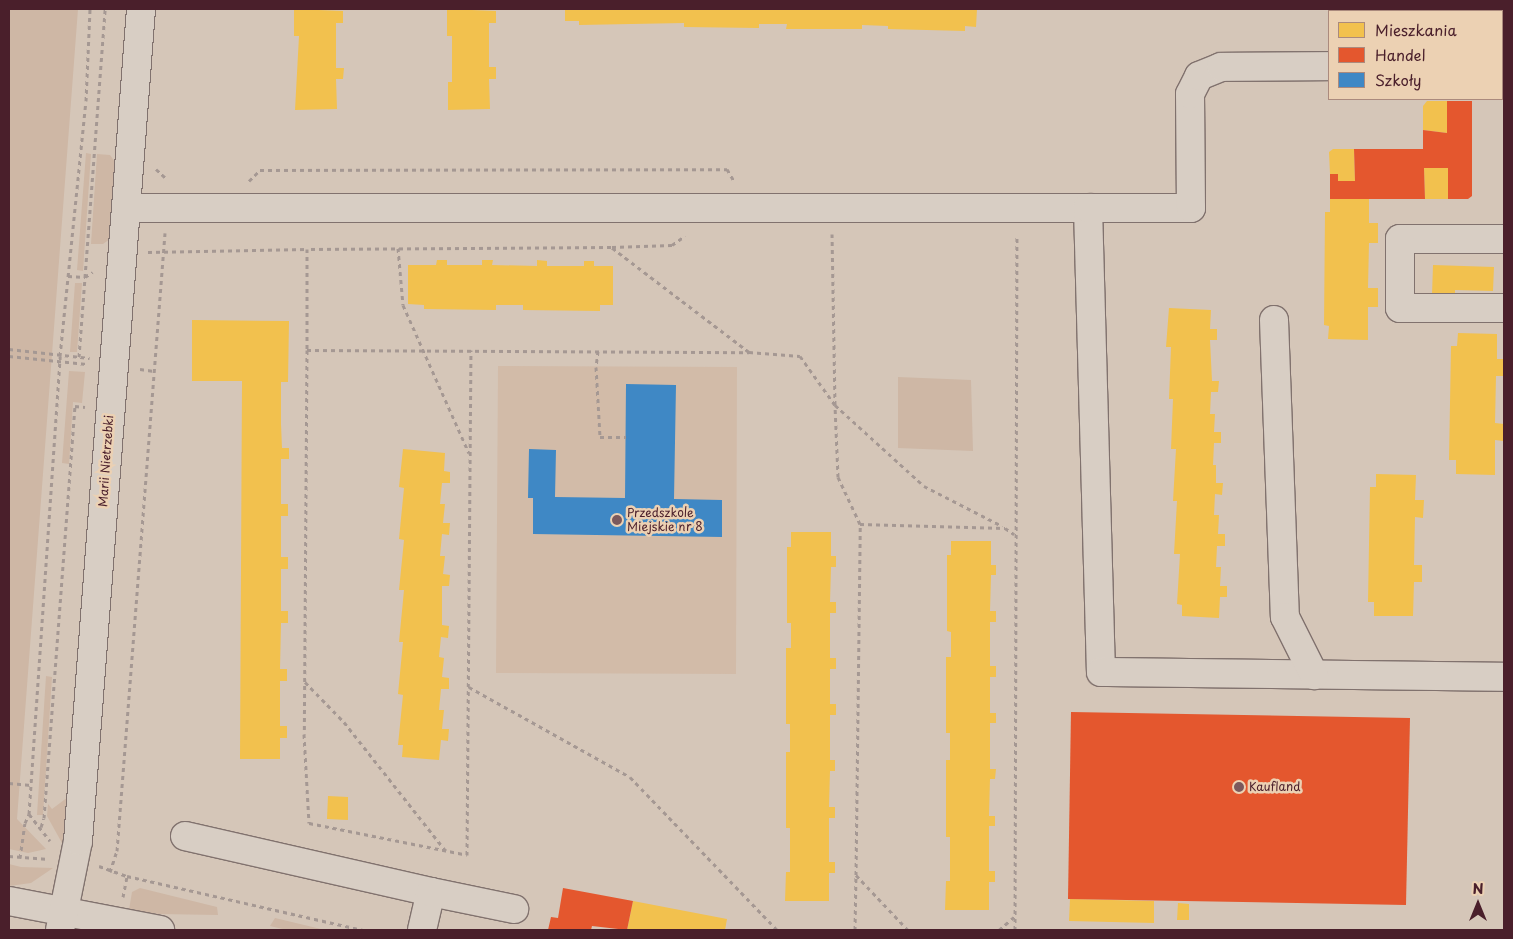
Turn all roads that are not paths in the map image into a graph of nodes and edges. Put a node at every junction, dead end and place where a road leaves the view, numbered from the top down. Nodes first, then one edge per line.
1 (141, 9) edge
2 (1328, 66) edge
3 (127, 208) junction
4 (1088, 208) junction
5 (1504, 239) edge
6 (1504, 308) edge
7 (1274, 320) dead end
8 (1314, 675) junction
9 (1504, 678) edge
10 (186, 836) dead end
11 (431, 892) junction
12 (9, 901) edge
13 (514, 909) dead end
14 (62, 921) edge
15 (160, 930) edge
16 (422, 930) edge

1 - 3 street, Marii Nietrzebki
2 - 4 street
3 - 4 street
3 - 14 street, Marii Nietrzebki
4 - 8 street
5 - 6 street
7 - 8 street
8 - 9 street
10 - 11 street
11 - 13 street
11 - 16 street
12 - 14 street
14 - 15 street

